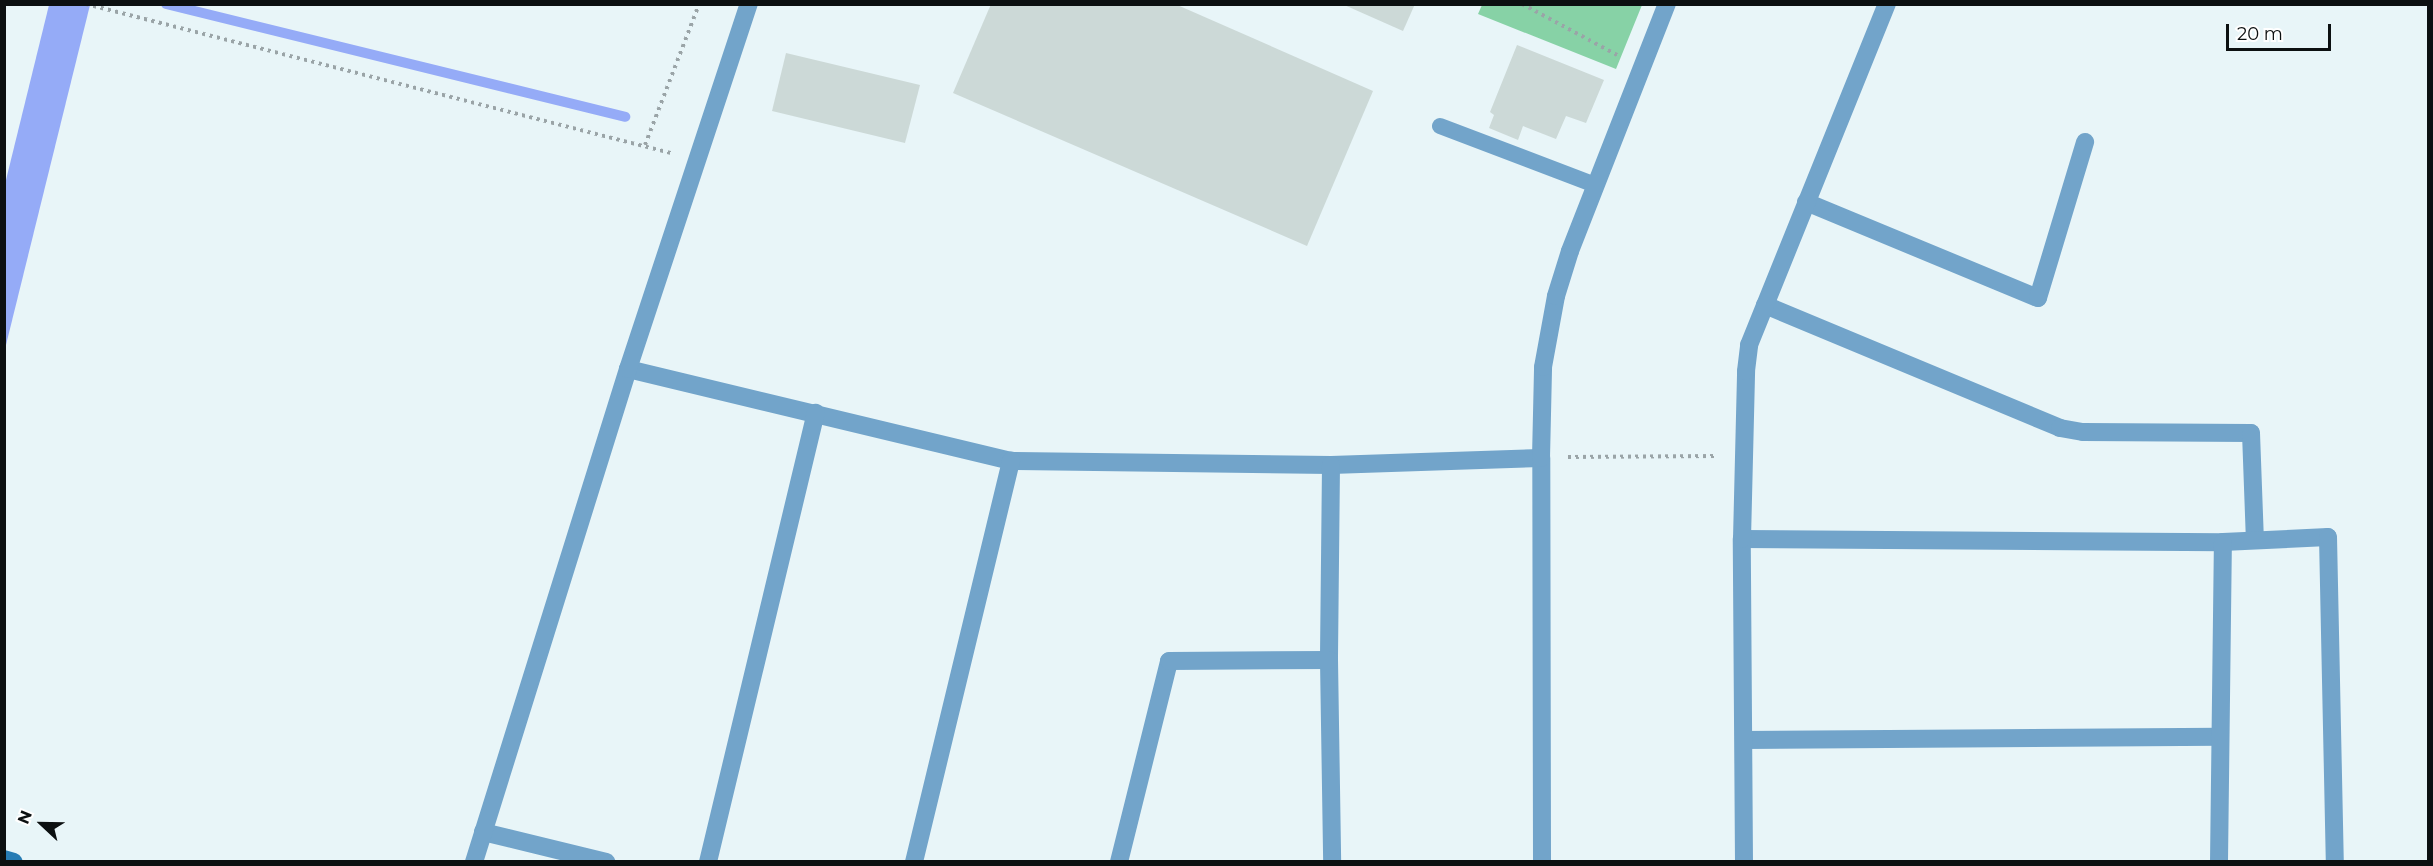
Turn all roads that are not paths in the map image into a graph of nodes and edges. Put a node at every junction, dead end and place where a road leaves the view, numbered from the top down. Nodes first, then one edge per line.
1 (749, 4) edge
2 (1667, 4) edge
3 (1887, 4) edge
4 (1440, 126) dead end
5 (2085, 142) dead end
6 (1595, 185) junction
7 (1806, 202) junction
8 (1766, 305) junction
9 (628, 369) junction
10 (816, 413) junction
11 (1541, 458) junction
12 (1011, 461) junction
13 (1331, 465) junction
14 (1742, 539) junction
15 (2255, 540) junction
16 (2223, 542) junction
17 (1329, 660) junction
18 (2220, 737) junction
19 (1744, 740) junction
20 (483, 832) junction
21 (4, 859) edge
22 (14, 861) edge
23 (474, 861) edge
24 (606, 861) edge
25 (708, 861) edge
26 (914, 861) edge
27 (1119, 861) edge
28 (1332, 861) edge
29 (1542, 861) edge
30 (1744, 861) edge
31 (2219, 861) edge
32 (2335, 861) edge

1 - 9 street
2 - 6 street
3 - 7 street
4 - 6 lane
5 - 7 street
6 - 11 street
7 - 8 street
8 - 14 street
8 - 15 street
9 - 10 street
9 - 20 street
10 - 12 street
10 - 25 street
11 - 13 street
11 - 29 street
12 - 13 street
12 - 26 street
13 - 17 street
14 - 16 street
14 - 19 street
15 - 16 street
15 - 32 street
16 - 18 street
17 - 27 street
17 - 28 street
18 - 19 street
18 - 31 street
19 - 30 street
20 - 23 street
20 - 24 street
21 - 22 main road

